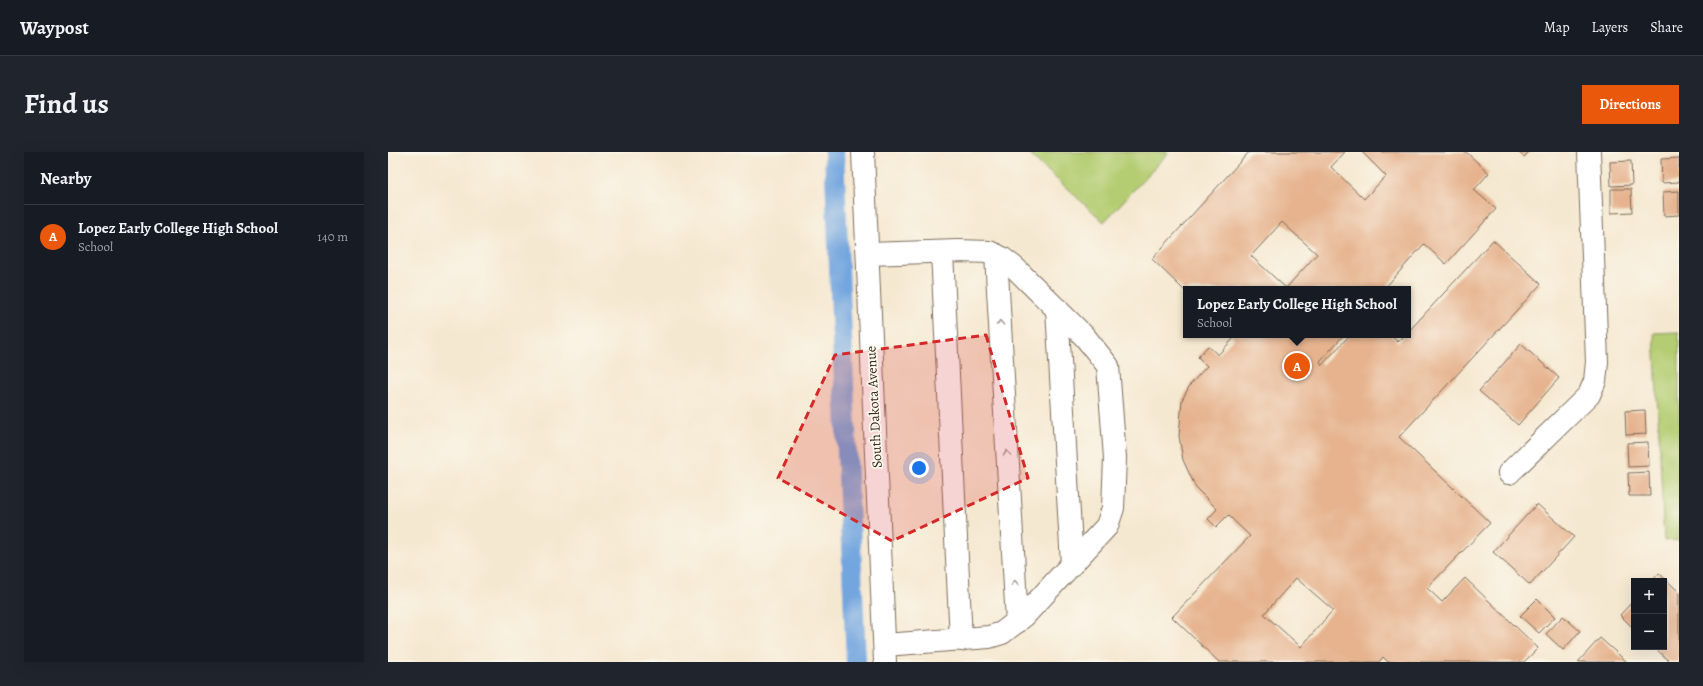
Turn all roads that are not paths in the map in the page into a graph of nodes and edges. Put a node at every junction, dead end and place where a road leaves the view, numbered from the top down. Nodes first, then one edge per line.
1 (863, 152) edge
2 (1589, 152) edge
3 (942, 252) junction
4 (868, 254) junction
5 (996, 255) junction
6 (1057, 309) junction
7 (1509, 473) dead end
8 (1072, 564) junction
9 (1017, 622) junction
10 (960, 640) junction
11 (885, 653) edge

1 - 4 street, South Dakota Avenue
2 - 7 street
3 - 4 street
3 - 5 street
3 - 10 street
4 - 11 street, South Dakota Avenue
5 - 6 street
9 -> 5 street
6 - 8 street
6 - 8 street
8 - 9 street
9 - 10 street
10 - 11 street

